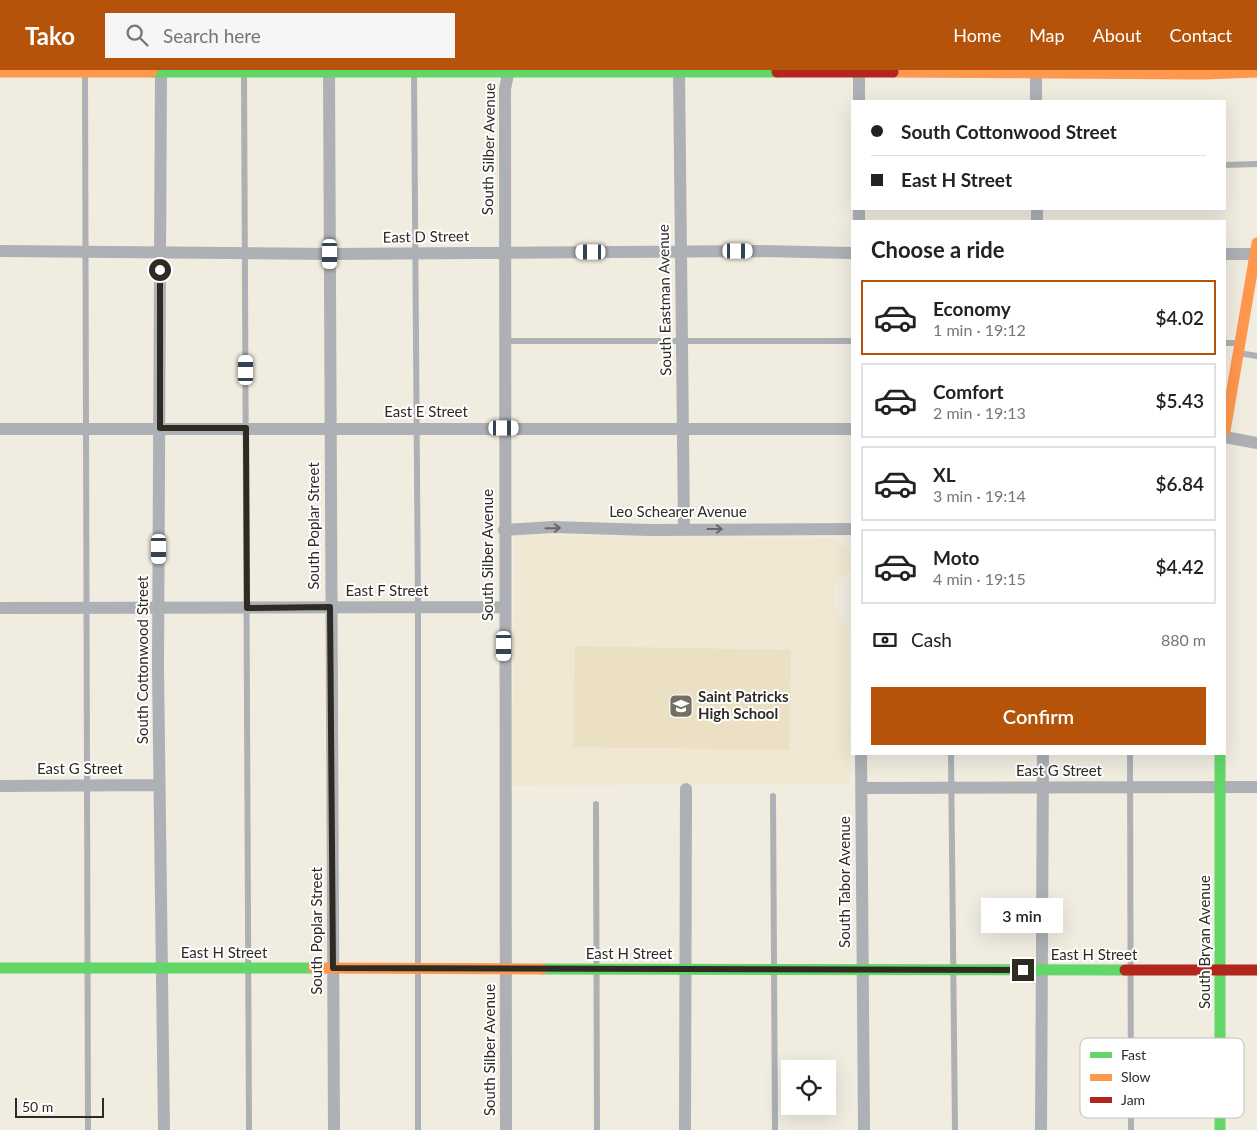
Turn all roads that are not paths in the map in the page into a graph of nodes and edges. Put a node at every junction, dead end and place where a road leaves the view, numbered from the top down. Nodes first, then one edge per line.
1 (1252, 70) edge
2 (85, 71) edge
3 (160, 71) edge
4 (421, 71) edge
5 (509, 71) edge
6 (679, 71) edge
7 (0, 72) edge
8 (244, 72) junction
9 (329, 72) junction
10 (859, 72) junction
11 (1257, 72) edge
12 (1036, 73) junction
13 (859, 100) edge
14 (1036, 100) edge
15 (1257, 164) edge
16 (1226, 165) edge
17 (1256, 248) edge
18 (0, 251) edge
19 (86, 251) junction
20 (681, 251) junction
21 (160, 252) junction
22 (504, 252) junction
23 (245, 253) junction
24 (851, 253) edge
25 (330, 254) junction
26 (415, 254) junction
27 (1226, 254) edge
28 (1255, 270) edge
29 (504, 341) junction
30 (682, 341) junction
31 (851, 341) edge
32 (1226, 343) edge
33 (1240, 348) junction
34 (1257, 356) edge
35 (1226, 425) edge
36 (160, 428) junction
37 (246, 428) junction
38 (330, 428) junction
39 (417, 428) junction
40 (504, 428) junction
41 (683, 428) junction
42 (0, 429) edge
43 (86, 429) junction
44 (851, 429) edge
45 (1226, 436) edge
46 (1257, 443) edge
47 (684, 529) junction
48 (851, 529) edge
49 (504, 530) junction
50 (330, 607) junction
51 (418, 607) junction
52 (504, 607) junction
53 (0, 608) edge
54 (86, 608) junction
55 (158, 608) junction
56 (247, 608) junction
57 (861, 755) edge
58 (950, 755) edge
59 (1043, 755) edge
60 (1130, 755) edge
61 (1220, 755) edge
62 (87, 785) junction
63 (160, 785) junction
64 (0, 786) edge
65 (1043, 787) junction
66 (1131, 787) junction
67 (1220, 787) junction
68 (1257, 787) edge
69 (861, 788) junction
70 (951, 788) junction
71 (686, 789) dead end
72 (773, 796) dead end
73 (596, 804) dead end
74 (0, 968) edge
75 (88, 968) junction
76 (162, 968) junction
77 (248, 968) junction
78 (333, 968) junction
79 (418, 968) junction
80 (506, 969) junction
81 (597, 969) junction
82 (685, 969) junction
83 (774, 969) junction
84 (862, 969) junction
85 (952, 969) junction
86 (1041, 970) junction
87 (1129, 970) junction
88 (1220, 970) junction
89 (1257, 970) edge
90 (1129, 1038) edge
91 (1220, 1038) edge
92 (88, 1130) edge
93 (164, 1130) edge
94 (249, 1130) edge
95 (334, 1130) edge
96 (418, 1130) edge
97 (506, 1130) edge
98 (598, 1130) edge
99 (685, 1130) edge
100 (775, 1130) edge
101 (864, 1130) edge
102 (954, 1130) edge
103 (1041, 1130) edge

1 - 11 street
2 - 3 street
2 - 7 street
2 - 19 lane
3 - 8 street
3 - 21 street, South Cottonwood Street
4 - 5 street
4 - 9 street
4 - 26 lane
5 - 6 street
5 - 22 street, South Silber Avenue
6 - 10 street
6 - 20 street, South Eastman Avenue
8 - 9 street
8 - 23 lane
9 - 25 street, South Poplar Street
10 - 12 street
10 - 13 street
11 - 12 street
12 - 14 street
15 - 16 lane
17 - 27 street
17 - 28 street
18 - 19 street, East D Street
19 - 21 street, East D Street
19 - 43 lane
20 - 22 street, East D Street
20 - 24 street, East D Street
20 - 30 street, South Eastman Avenue
21 - 23 street, East D Street
21 - 36 street, South Cottonwood Street
22 - 26 street, East D Street
22 - 29 street, South Silber Avenue
23 - 25 street, East D Street
23 - 37 lane
25 - 26 street, East D Street
25 - 38 street, South Poplar Street
26 - 39 lane
28 - 33 street
29 - 30 lane
29 - 40 street, South Silber Avenue
30 - 31 lane
30 - 41 street, South Eastman Avenue
32 - 33 lane
33 - 34 lane
33 - 35 street
36 - 37 street, East E Street
36 - 43 street, East E Street
36 - 55 street, South Cottonwood Street
37 - 38 street, East E Street
37 - 56 lane
38 - 39 street, East E Street
38 - 50 street, South Poplar Street
39 - 40 street, East E Street
39 - 51 lane
40 - 41 street, East E Street
40 - 49 street, South Silber Avenue
41 - 44 street, East E Street
41 - 47 street, South Eastman Avenue
42 - 43 street, East E Street
43 - 54 lane
45 - 46 street
47 -> 48 street, Leo Schearer Avenue
49 -> 47 street, Leo Schearer Avenue
49 - 52 street, South Silber Avenue
50 - 51 street, East F Street
50 - 56 street, East F Street
50 - 78 street, South Poplar Street
51 - 52 street, East F Street
51 - 79 lane
52 - 80 street, South Silber Avenue
53 - 54 street, East F Street
54 - 55 street, East F Street
54 - 62 lane
55 - 56 street, East F Street
55 - 63 street, South Cottonwood Street
56 - 77 lane
57 - 69 street, South Tabor Avenue
58 - 70 lane
59 - 65 street
60 - 66 lane
61 - 67 street, South Bryan Avenue
62 - 63 street, East G Street
62 - 64 street, East G Street
62 - 75 lane
63 - 76 street, South Cottonwood Street
65 - 66 street, East G Street
65 - 70 street, East G Street
65 - 86 street
66 - 67 street, East G Street
66 - 87 lane
67 - 68 street, East G Street
67 - 88 street, South Bryan Avenue
69 - 70 street, East G Street
69 - 84 street, South Tabor Avenue
70 - 85 lane
71 - 82 street
72 - 83 lane
73 - 81 lane
74 - 75 street, East H Street
75 - 76 street, East H Street
75 - 92 lane
76 - 77 street, East H Street
76 - 93 street, South Cottonwood Street
77 - 78 street, East H Street
77 - 94 lane
78 - 79 street, East H Street
78 - 95 street, South Poplar Street
79 - 80 street, East H Street
79 - 96 lane
80 - 81 street, East H Street
80 - 97 street, South Silber Avenue
81 - 82 street, East H Street
81 - 98 lane
82 - 83 street, East H Street
82 - 99 street
83 - 84 street, East H Street
83 - 100 lane
84 - 85 street, East H Street
84 - 101 street, South Tabor Avenue
85 - 86 street, East H Street
85 - 102 lane
86 - 87 street, East H Street
86 - 103 street
87 - 88 street, East H Street
87 - 90 lane
88 - 89 street, East H Street
88 - 91 street, South Bryan Avenue

